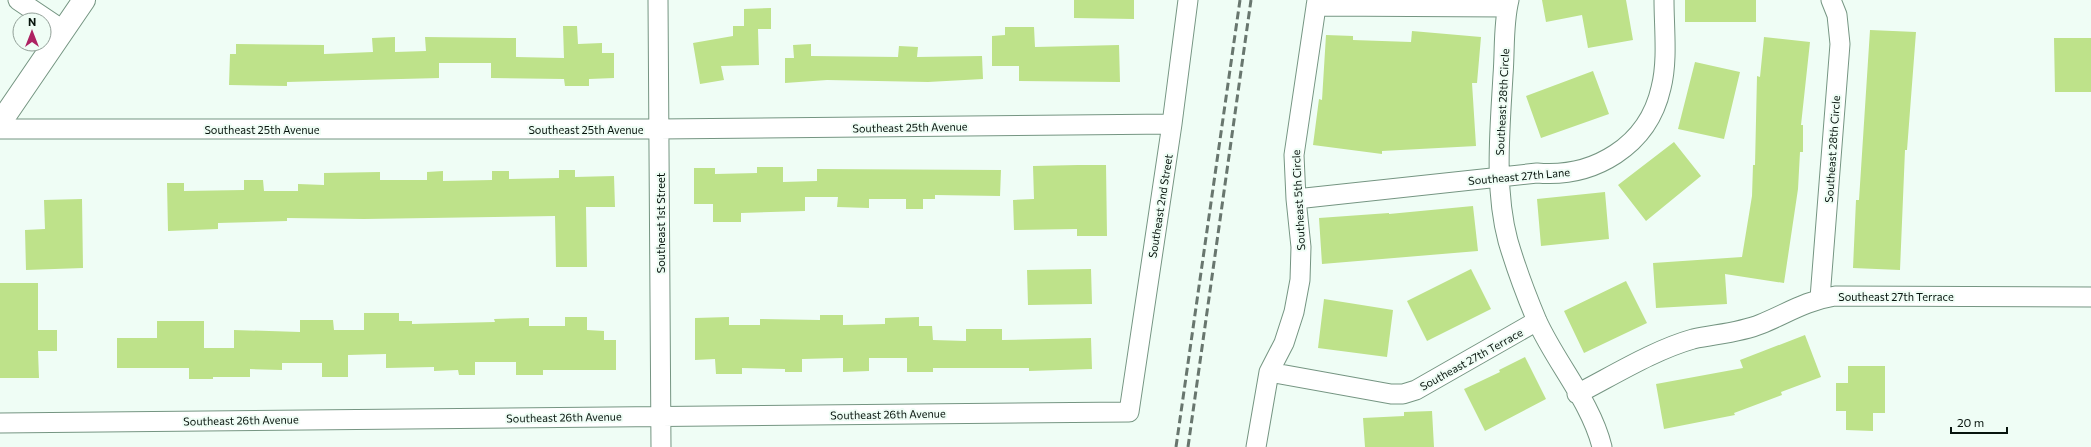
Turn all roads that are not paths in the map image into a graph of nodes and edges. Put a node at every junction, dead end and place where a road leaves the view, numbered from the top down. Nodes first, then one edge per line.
1 (18, 0) edge
2 (84, 0) edge
3 (658, 0) edge
4 (1188, 0) edge
5 (1664, 0) edge
6 (1831, 0) edge
7 (1316, 3) edge
8 (1508, 4) edge
9 (64, 31) junction
10 (0, 123) edge
11 (1172, 124) junction
12 (0, 129) edge
13 (659, 129) junction
14 (1500, 177) junction
15 (1296, 199) junction
16 (2091, 297) edge
17 (1820, 298) junction
18 (1538, 321) junction
19 (1269, 372) junction
20 (1577, 394) junction
21 (1129, 412) joint
22 (661, 416) junction
23 (0, 422) edge
24 (661, 447) edge
25 (1256, 447) edge
26 (1602, 447) edge

1 - 9 street
2 - 9 street
3 - 13 street, Southeast 1st Street
4 - 11 street, Southeast 2nd Street
5 - 14 street, Southeast 27th Lane
6 - 17 street, Southeast 28th Circle
7 - 8 street
7 - 15 street, Southeast 5th Circle
8 - 14 street, Southeast 28th Circle
9 - 10 street
11 - 13 street, Southeast 25th Avenue
11 - 21 street, Southeast 2nd Street
12 - 13 street, Southeast 25th Avenue
13 - 22 street, Southeast 1st Street
14 - 15 street, Southeast 27th Lane
14 - 18 street, Southeast 28th Circle
15 - 19 street, Southeast 5th Circle
16 - 17 street, Southeast 27th Terrace
17 - 20 street, Southeast 27th Terrace
18 - 19 street, Southeast 27th Terrace
18 - 20 street, Southeast 28th Circle
19 - 25 street, Southeast 5th Circle
20 - 26 street, Southeast 28th Circle
21 - 22 street, Southeast 26th Avenue
22 - 23 street, Southeast 26th Avenue
22 - 24 street, Southeast 1st Street

